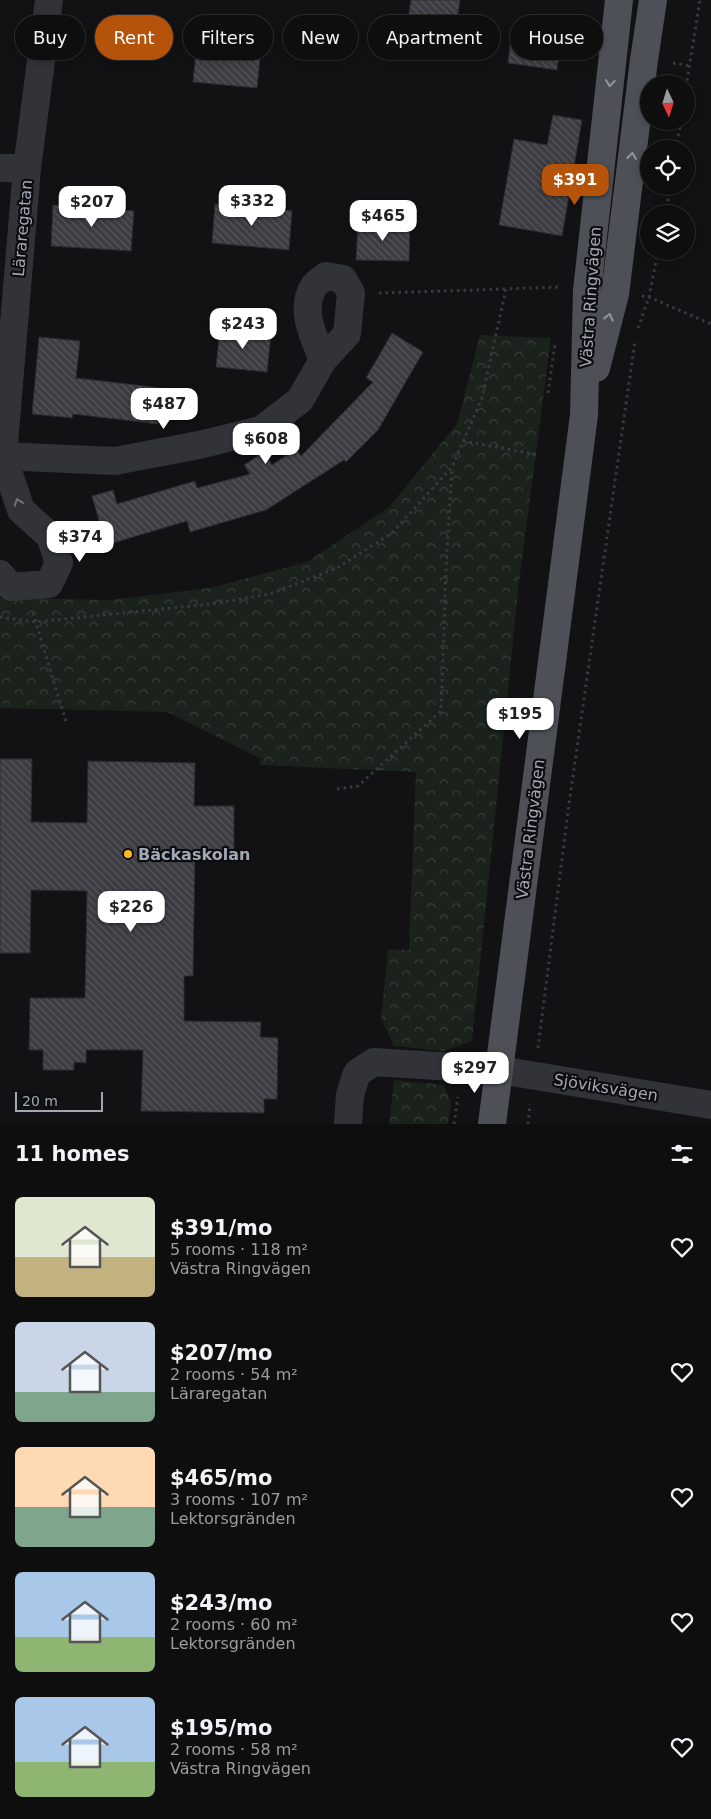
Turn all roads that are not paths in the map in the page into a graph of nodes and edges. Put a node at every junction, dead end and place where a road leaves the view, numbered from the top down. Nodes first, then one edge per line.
1 (49, 0) edge
2 (619, 0) edge
3 (653, 0) edge
4 (0, 168) edge
5 (27, 168) junction
6 (322, 360) junction
7 (584, 415) junction
8 (1, 461) edge
9 (0, 574) edge
10 (500, 1070) junction
11 (711, 1104) edge
12 (348, 1124) edge
13 (492, 1124) edge

1 - 5 street, Läraregatan
2 -> 7 main road, Västra Ringvägen
7 -> 3 main road, Västra Ringvägen
4 - 5 street
5 - 8 street, Läraregatan
6 - 6 street
6 - 8 street
7 - 10 main road, Västra Ringvägen
9 -> 8 street, Läraregatan
10 - 11 street, Sjöviksvägen
10 - 12 street, Sjöviksvägen
10 - 13 main road, Västra Ringvägen

